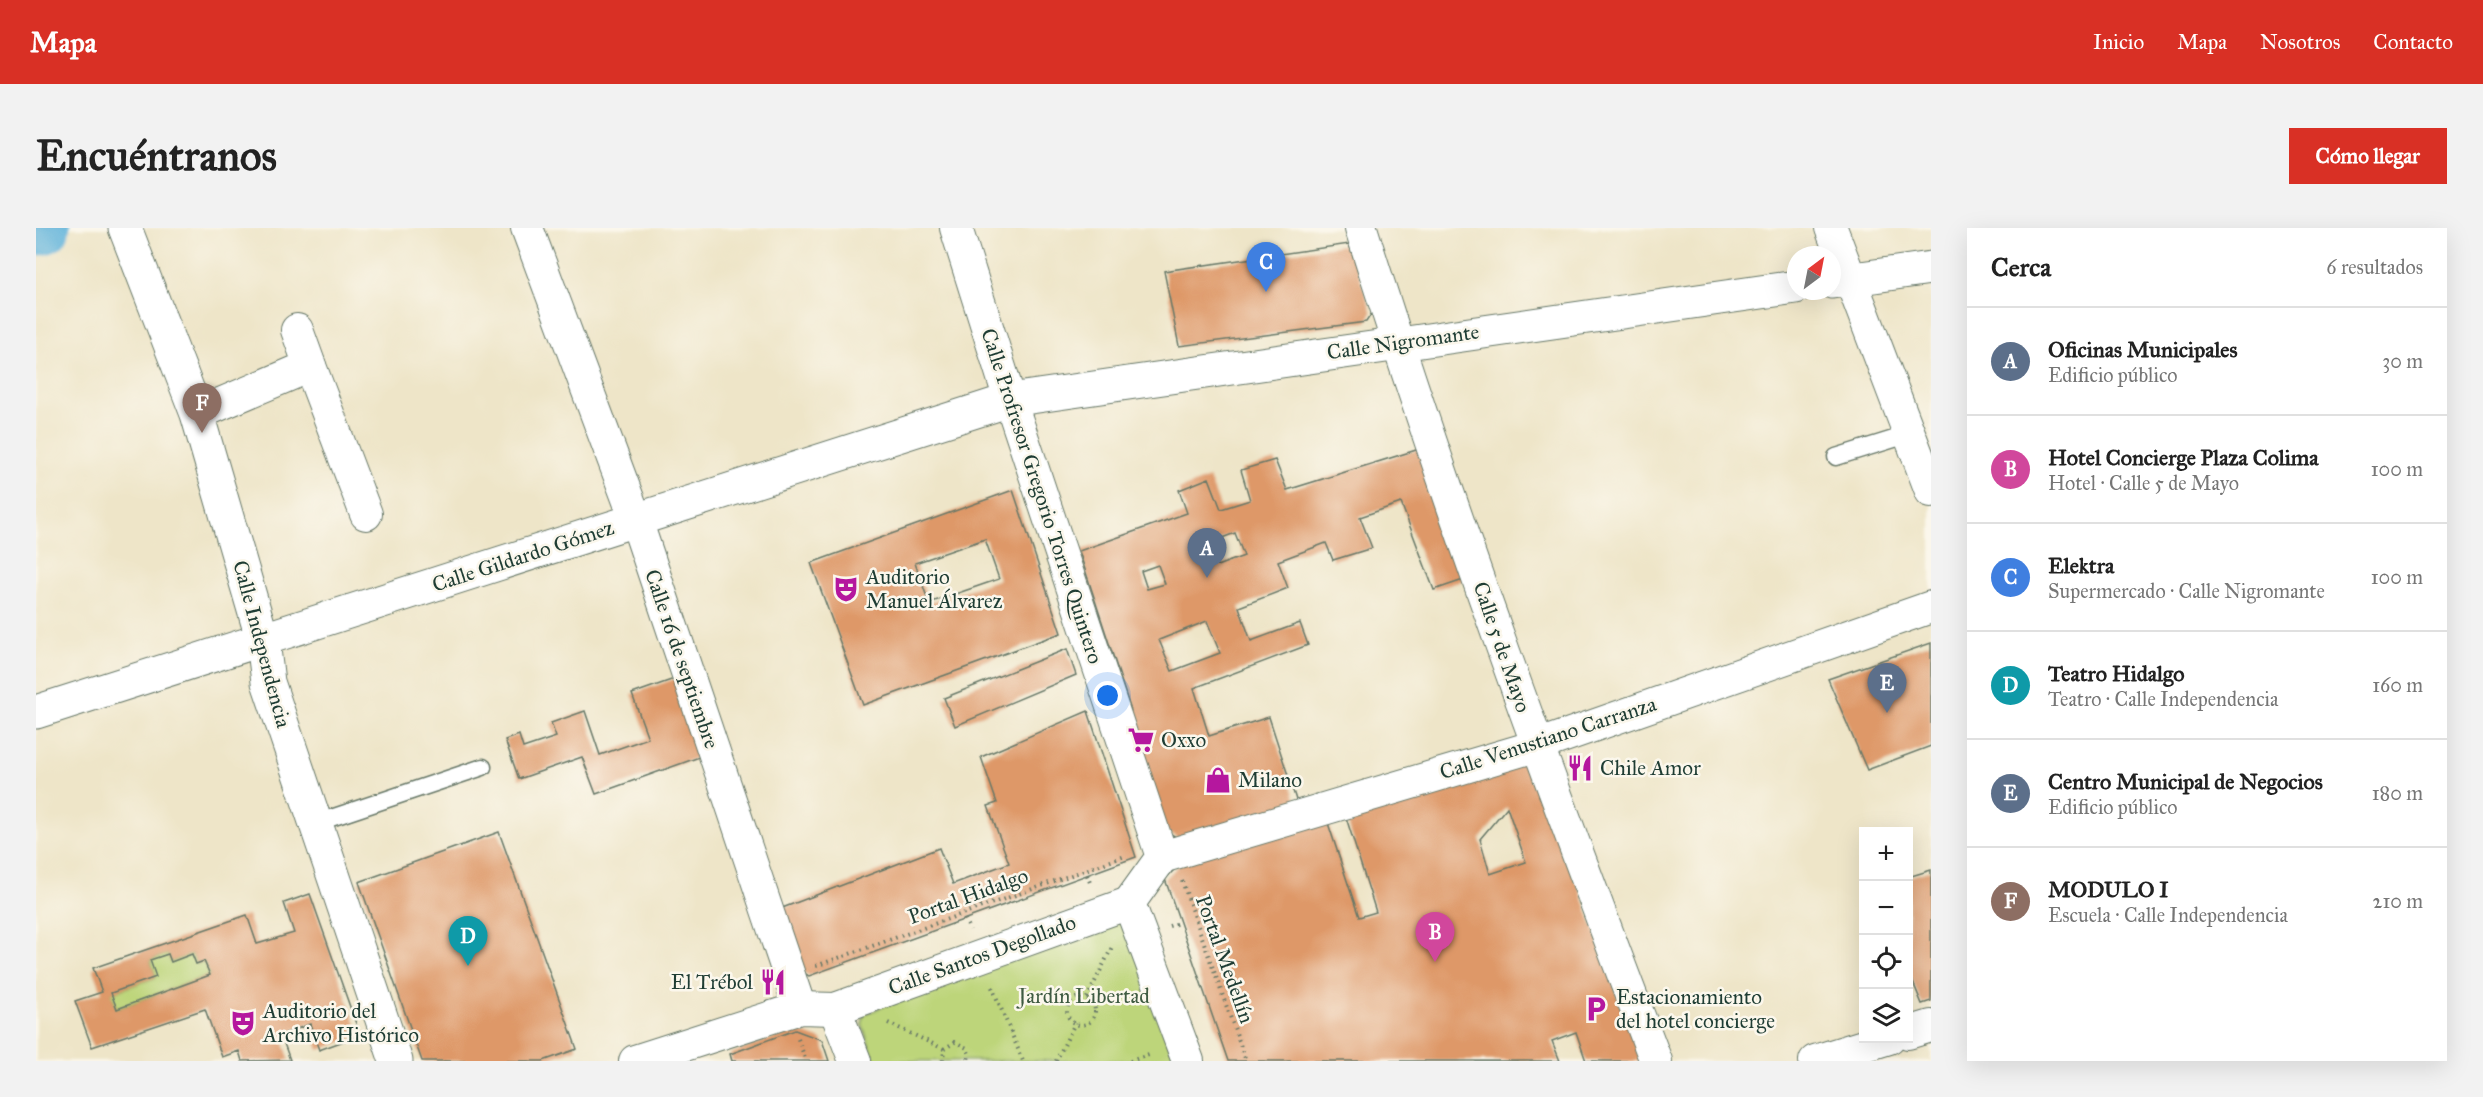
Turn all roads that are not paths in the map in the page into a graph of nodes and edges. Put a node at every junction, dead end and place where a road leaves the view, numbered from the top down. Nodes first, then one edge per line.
1 (125, 228) edge
2 (1360, 228) edge
3 (1831, 228) edge
4 (529, 234) edge
5 (959, 238) edge
6 (1834, 246) edge
7 (1931, 268) edge
8 (1841, 280) edge
9 (1787, 288) edge
10 (297, 330) dead end
11 (1396, 343) junction
12 (310, 366) junction
13 (1010, 400) junction
14 (197, 414) junction
15 (1910, 434) junction
16 (1836, 457) dead end
17 (1931, 491) edge
18 (366, 514) dead end
19 (636, 520) junction
20 (1931, 607) edge
21 (263, 640) junction
22 (36, 712) edge
23 (1536, 746) junction
24 (483, 767) dead end
25 (316, 824) junction
26 (1158, 862) junction
27 (1129, 903) junction
28 (835, 1009) junction
29 (797, 1019) junction
30 (1931, 1026) edge
31 (1913, 1031) edge
32 (1873, 1043) edge
33 (396, 1061) edge
34 (635, 1061) edge
35 (855, 1061) edge
36 (1188, 1061) edge
37 (1656, 1061) edge
38 (1815, 1061) edge

1 - 14 street, Calle Independencia
2 - 11 street, Calle 5 de Mayo
3 - 6 street
4 - 19 street, Calle 16 de septiembre
5 - 13 street, Calle Profresor Gregorio Torres Quintero
7 - 8 street
8 - 15 street
9 - 11 street, Calle Nigromante
10 - 12 street
11 - 13 street, Calle Nigromante
11 - 23 street, Calle 5 de Mayo
12 - 14 street
12 - 18 street
13 - 19 street, Calle Gildardo Gómez
13 - 26 street, Calle Profresor Gregorio Torres Quintero
14 - 21 street, Calle Independencia
15 - 16 lane
15 - 17 street
19 - 21 street, Calle Gildardo Gómez
19 - 29 street, Calle 16 de septiembre
20 - 23 street, Calle Venustiano Carranza
21 - 22 street, Calle Gildardo Gómez
21 - 25 street, Calle Independencia
23 - 26 street, Calle Venustiano Carranza
23 - 37 street, Calle 5 de Mayo
24 - 25 lane
25 - 33 street, Calle Independencia
26 - 27 street
27 - 28 street, Calle Santos Degollado
27 - 36 street
28 - 29 street
28 - 35 street
29 - 34 street
30 - 31 street
32 - 38 street

